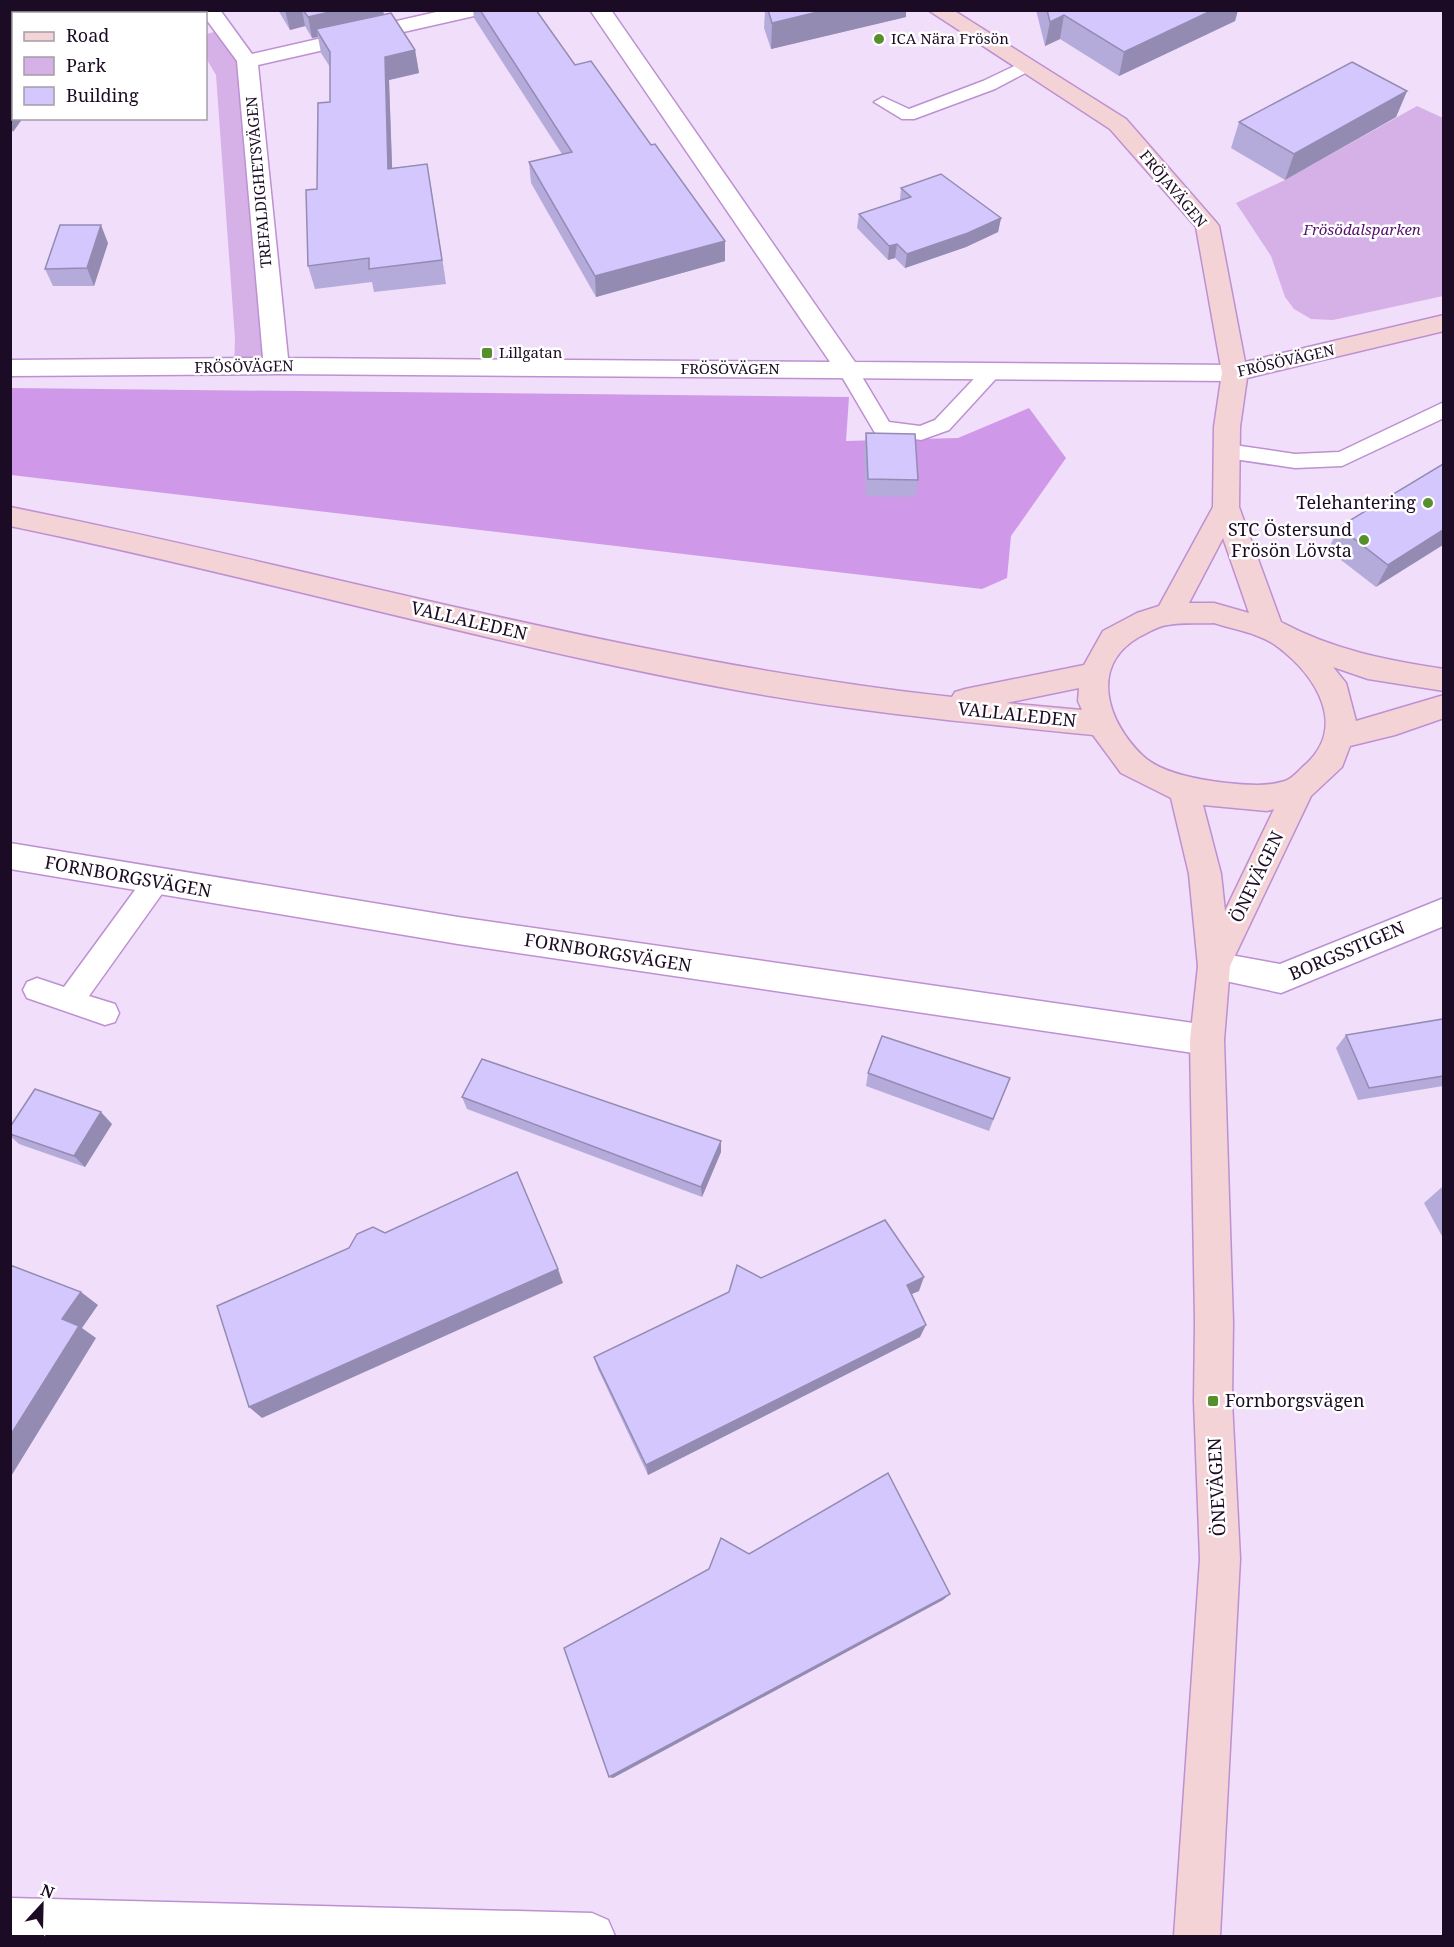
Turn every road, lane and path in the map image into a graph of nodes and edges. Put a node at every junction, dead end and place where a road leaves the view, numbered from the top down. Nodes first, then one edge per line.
1 (209, 10) edge
2 (474, 10) edge
3 (600, 10) edge
4 (938, 10) edge
5 (248, 61) junction
6 (1025, 66) junction
7 (883, 102) dead end
8 (1443, 323) edge
9 (276, 366) junction
10 (10, 368) edge
11 (848, 370) junction
12 (993, 371) junction
13 (1235, 373) junction
14 (1443, 409) edge
15 (1227, 451) junction
16 (1226, 507) junction
17 (10, 516) edge
18 (1169, 614) junction
19 (1278, 634) junction
20 (1094, 674) junction
21 (1443, 680) edge
22 (1443, 706) edge
23 (931, 707) junction
24 (1102, 724) junction
25 (1338, 736) junction
26 (1300, 788) junction
27 (1184, 791) junction
28 (10, 856) edge
29 (155, 883) junction
30 (1443, 911) edge
31 (1214, 966) junction
32 (37, 990) dead end
33 (70, 1001) junction
34 (105, 1013) dead end
35 (1207, 1041) junction
36 (10, 1921) edge
37 (592, 1936) edge
38 (1197, 1936) edge

1 - 5 street
2 - 5 street
3 - 11 street
4 - 6 street, FRÖJAVÄGEN
5 - 9 street, TREFALDIGHETSVÄGEN
6 - 7 lane
6 - 13 street, FRÖJAVÄGEN
8 - 13 street, FRÖSÖVÄGEN
9 - 10 street, FRÖSÖVÄGEN
9 - 11 street, FRÖSÖVÄGEN
11 - 12 street, FRÖSÖVÄGEN
11 - 12 lane
12 - 13 street, FRÖSÖVÄGEN
13 - 15 street, FRÖJAVÄGEN
14 - 15 lane
15 - 16 street, FRÖJAVÄGEN
16 - 18 street, FRÖJAVÄGEN
16 - 19 street, FRÖJAVÄGEN
17 - 23 street, VALLALEDEN
18 - 19 street
18 - 20 street
19 - 21 street
19 - 25 street
20 - 23 street, VALLALEDEN
20 - 24 street
22 - 25 street
23 - 24 street, VALLALEDEN
24 - 27 street
25 - 26 street
26 - 27 street
26 - 31 street, ÖNEVÄGEN
27 - 31 street, ÖNEVÄGEN
28 - 29 street, FORNBORGSVÄGEN
29 - 33 lane
29 - 35 street, FORNBORGSVÄGEN
30 - 31 street, BORGSSTIGEN
31 - 35 street, ÖNEVÄGEN
32 - 33 lane
33 - 34 lane
35 - 38 street, ÖNEVÄGEN
36 - 37 street

